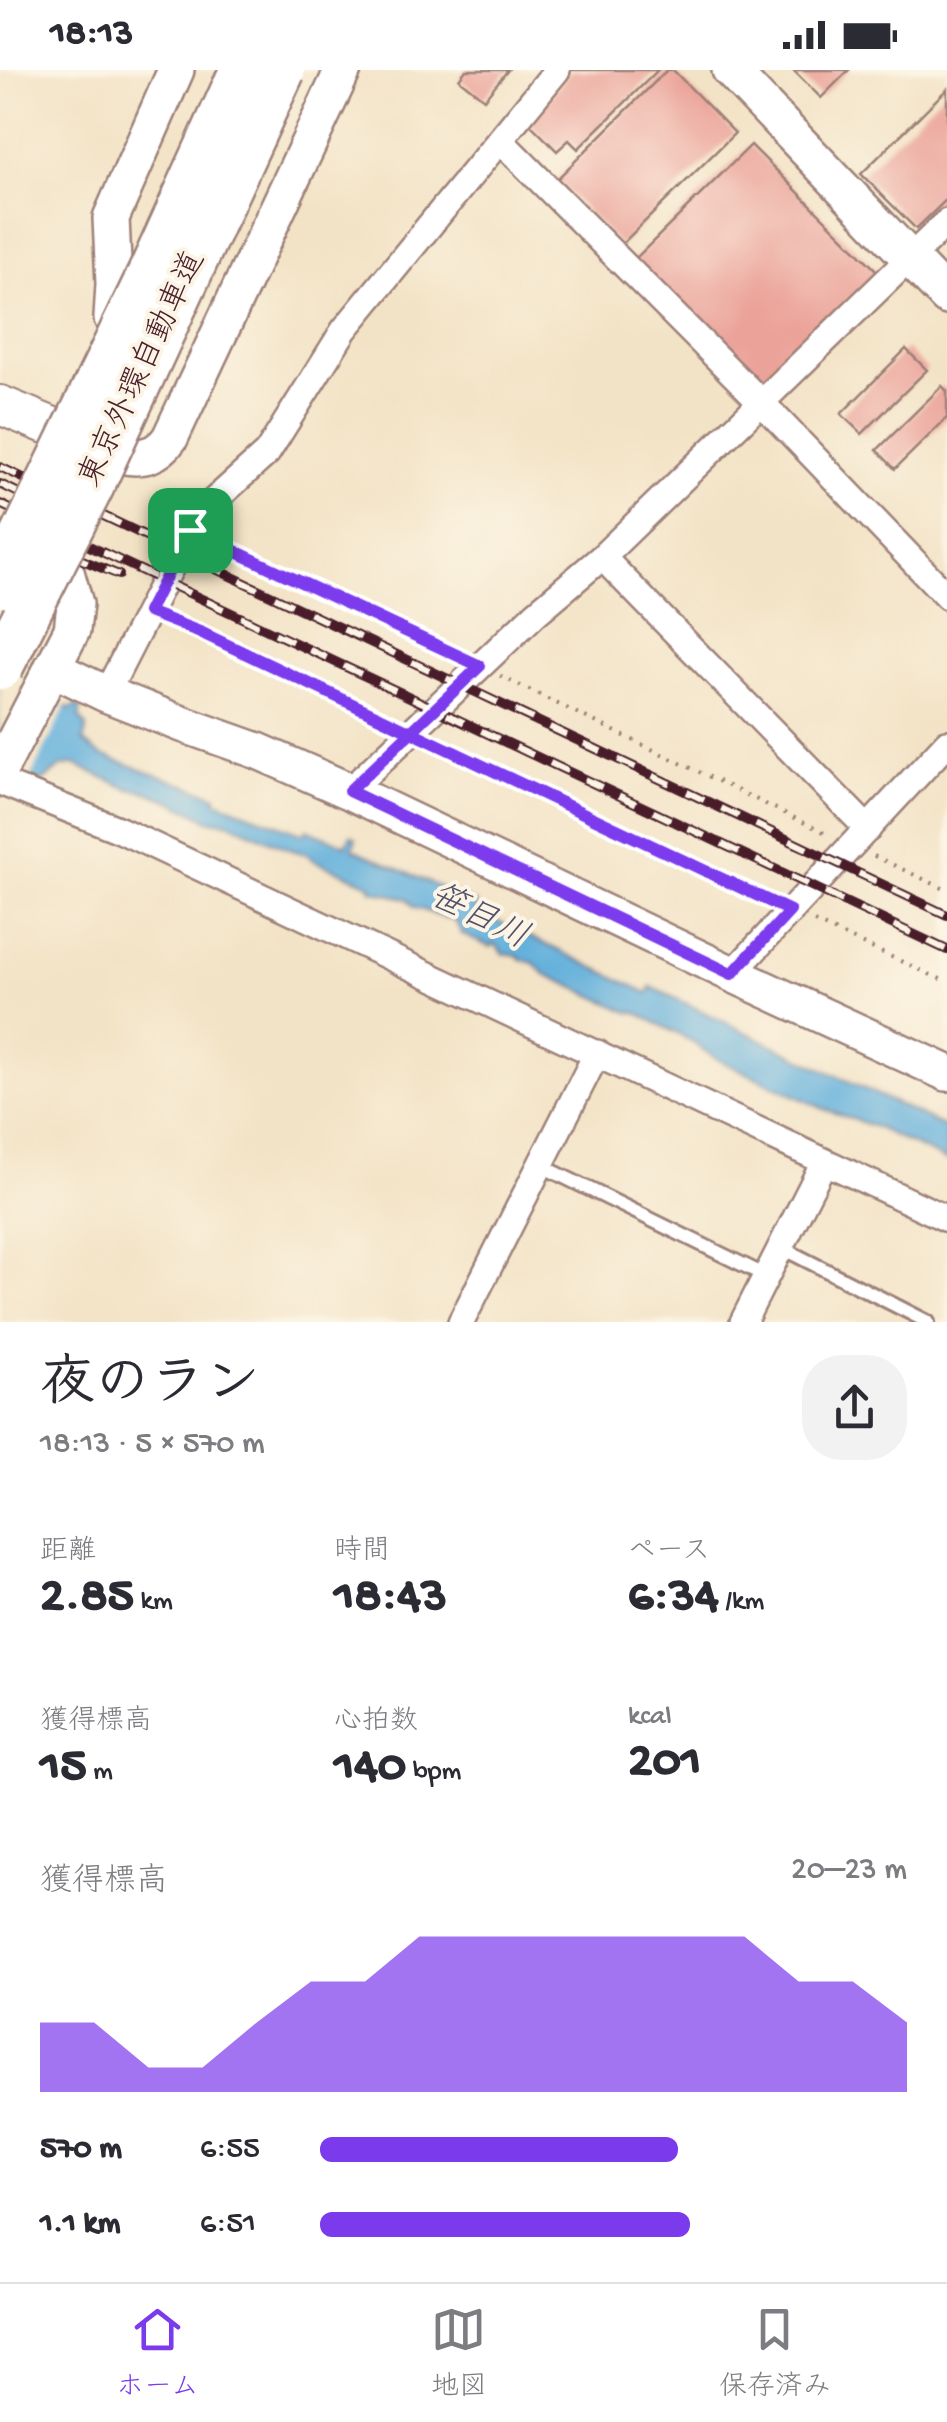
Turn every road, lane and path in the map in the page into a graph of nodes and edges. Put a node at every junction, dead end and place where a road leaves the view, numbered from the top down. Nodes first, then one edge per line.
1 (176, 70) edge
2 (243, 70) edge
3 (282, 70) edge
4 (315, 70) edge
5 (343, 70) edge
6 (557, 70) edge
7 (730, 70) edge
8 (500, 140) junction
9 (947, 222) edge
10 (909, 258) junction
11 (947, 297) edge
12 (112, 318) dead end
13 (762, 403) junction
14 (0, 405) edge
15 (124, 456) joint
16 (91, 486) junction
17 (190, 530) junction
18 (602, 557) junction
19 (66, 572) dead end
20 (0, 586) edge
21 (947, 596) edge
22 (148, 612) junction
23 (0, 666) edge
24 (480, 666) junction
25 (47, 677) junction
26 (106, 694) junction
27 (411, 732) junction
28 (947, 743) edge
29 (0, 768) edge
30 (0, 782) edge
31 (349, 791) junction
32 (860, 837) junction
33 (947, 890) edge
34 (790, 911) junction
35 (732, 974) junction
36 (947, 982) edge
37 (596, 1052) junction
38 (947, 1073) edge
39 (824, 1162) junction
40 (540, 1165) junction
41 (947, 1219) edge
42 (780, 1248) junction
43 (766, 1276) junction
44 (461, 1322) edge
45 (743, 1322) edge
46 (928, 1322) edge

1 - 12 street
2 - 20 highway, 東京外環自動車道, bridge
3 - 16 highway, 東京外環自動車道, bridge
4 - 16 highway, bridge
5 - 15 street
6 - 8 street
7 - 10 street
8 - 13 street
8 - 17 street
9 - 10 street
10 - 11 street
10 - 13 street
13 - 18 street
13 - 21 street
14 - 15 main road
16 - 23 highway, 東京外環自動車道, bridge
17 - 22 street
17 - 24 path
18 - 24 street
18 - 32 street
19 - 25 street
22 - 26 street
22 - 27 path
24 - 27 street
24 - 32 path
25 - 26 street
25 - 29 street
26 - 31 street
27 - 31 street
27 - 34 path
28 - 32 street
30 - 37 street
31 - 35 street
32 - 33 path
32 - 34 street
34 - 35 street
34 - 36 path
35 - 38 street
37 - 39 street
37 - 40 street
39 - 41 street
39 - 42 street
40 - 43 lane
40 - 44 street
42 - 43 street
42 - 46 lane
43 - 45 street

